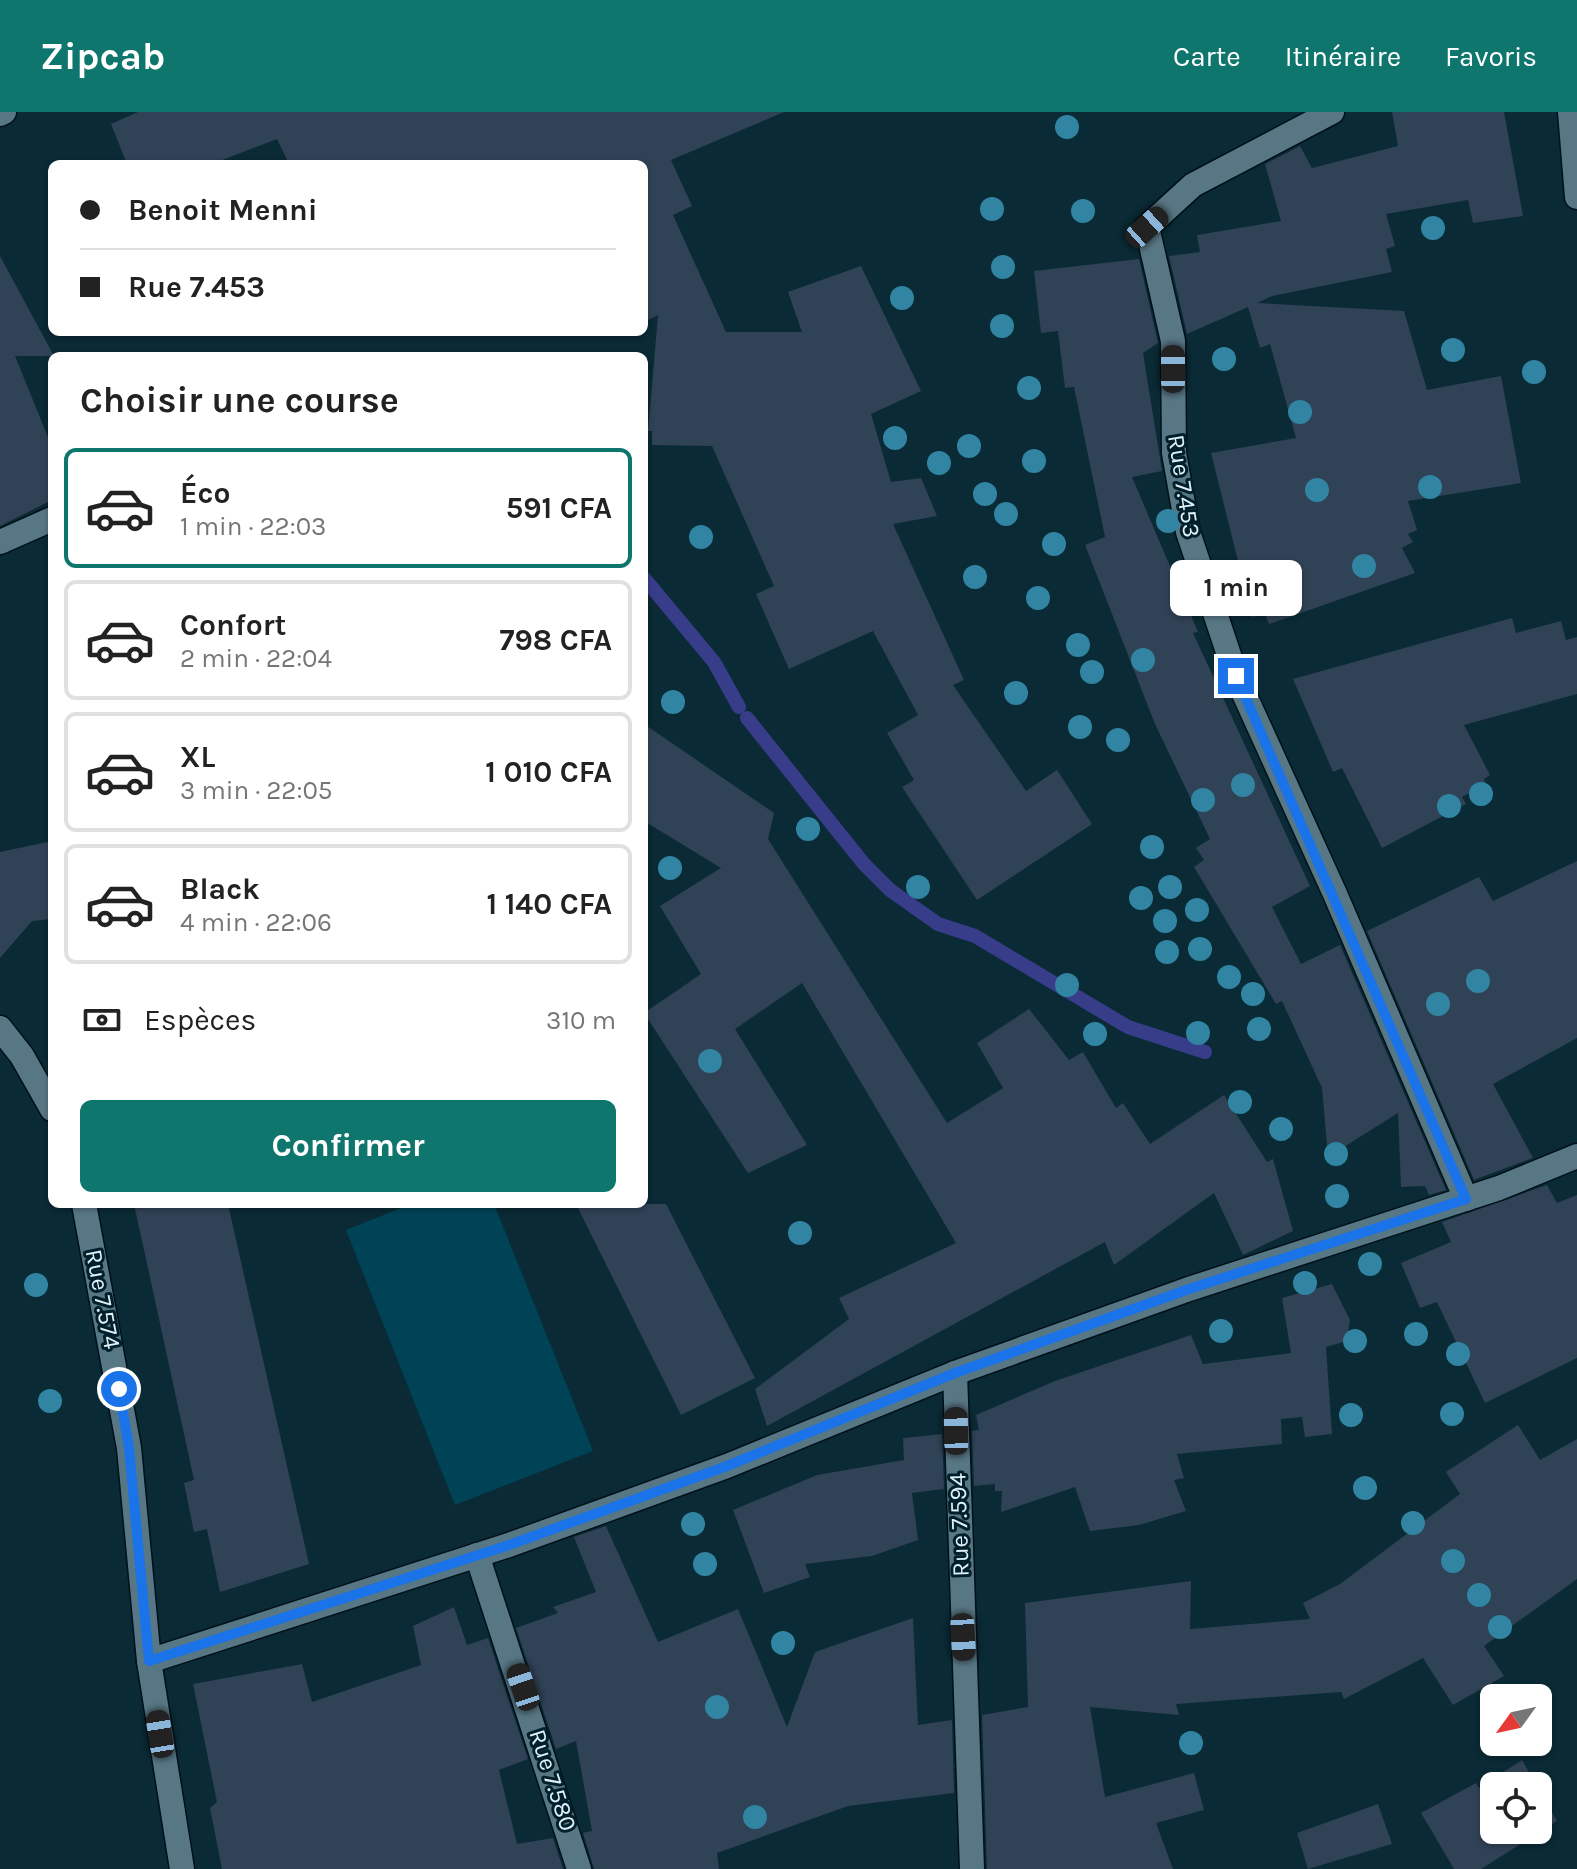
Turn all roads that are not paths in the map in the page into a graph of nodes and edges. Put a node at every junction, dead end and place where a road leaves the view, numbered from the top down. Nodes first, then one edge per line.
1 (1332, 112) edge
2 (1572, 124) edge
3 (1577, 197) edge
4 (48, 521) edge
5 (0, 542) edge
6 (0, 1028) edge
7 (48, 1102) edge
8 (1577, 1156) edge
9 (1466, 1199) junction
10 (85, 1208) edge
11 (955, 1373) junction
12 (477, 1555) junction
13 (149, 1661) junction
14 (182, 1869) edge
15 (579, 1869) edge
16 (972, 1869) edge

1 - 9 street, Rue 7.453
2 - 3 street
4 - 5 street
6 - 7 street
8 - 9 street
9 - 11 street
10 - 13 street, Rue 7.574
11 - 12 street
11 - 16 street, Rue 7.594
12 - 13 street
12 - 15 street, Rue 7.580
13 - 14 street, Rue 7.574

